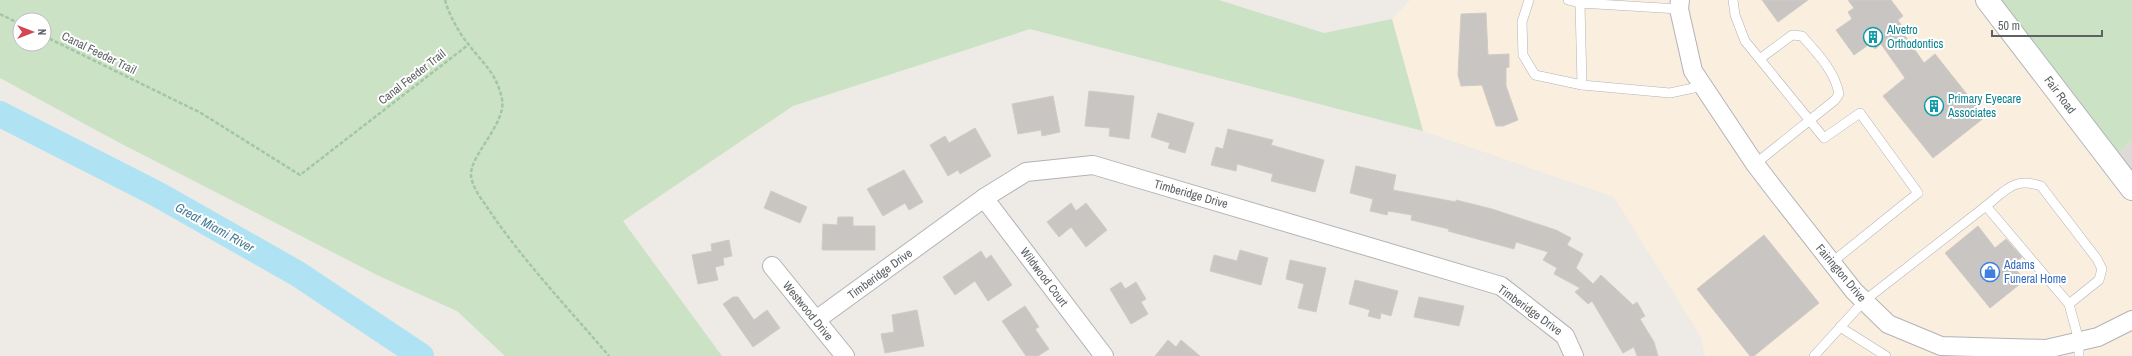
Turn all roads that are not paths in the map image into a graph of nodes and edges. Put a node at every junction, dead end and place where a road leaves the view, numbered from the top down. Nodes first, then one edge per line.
1 (1529, 0) edge
2 (1568, 0) edge
3 (1733, 0) edge
4 (1987, 0) edge
5 (1580, 3) junction
6 (1680, 5) edge
7 (1761, 58) junction
8 (1582, 85) junction
9 (1703, 86) junction
10 (1810, 121) junction
11 (1755, 164) junction
12 (2132, 189) edge
13 (984, 198) junction
14 (1986, 206) junction
15 (1832, 262) junction
16 (772, 266) dead end
17 (1864, 301) junction
18 (2069, 304) junction
19 (816, 320) junction
20 (2132, 320) edge
21 (1840, 327) junction
22 (2079, 349) edge
23 (1939, 351) edge
24 (2035, 352) edge
25 (845, 356) edge
26 (1104, 356) edge
27 (1574, 356) edge
28 (1814, 356) edge
29 (1886, 356) edge

1 - 8 lane
2 - 5 lane
3 - 7 lane
4 - 12 main road, Fair Road
5 - 6 lane
5 - 8 lane
6 - 9 street, Fairington Drive
7 - 10 lane
7 - 10 lane
8 - 9 lane
9 - 11 street, Fairington Drive
10 - 11 lane
10 - 15 lane
11 - 15 street, Fairington Drive
13 - 19 street, Timberidge Drive
13 - 26 street, Wildwood Court
13 - 27 street, Timberidge Drive
14 - 17 lane
14 - 18 lane
14 - 18 lane
15 - 17 street, Fairington Drive
16 - 19 street, Westwood Drive
17 - 21 lane
17 - 23 street, Fairington Drive
18 - 22 lane
19 - 25 street, Westwood Drive
20 - 22 street, Fairington Drive
21 - 28 lane
21 - 29 lane
22 - 24 street, Fairington Drive
23 - 24 street, Fairington Drive

